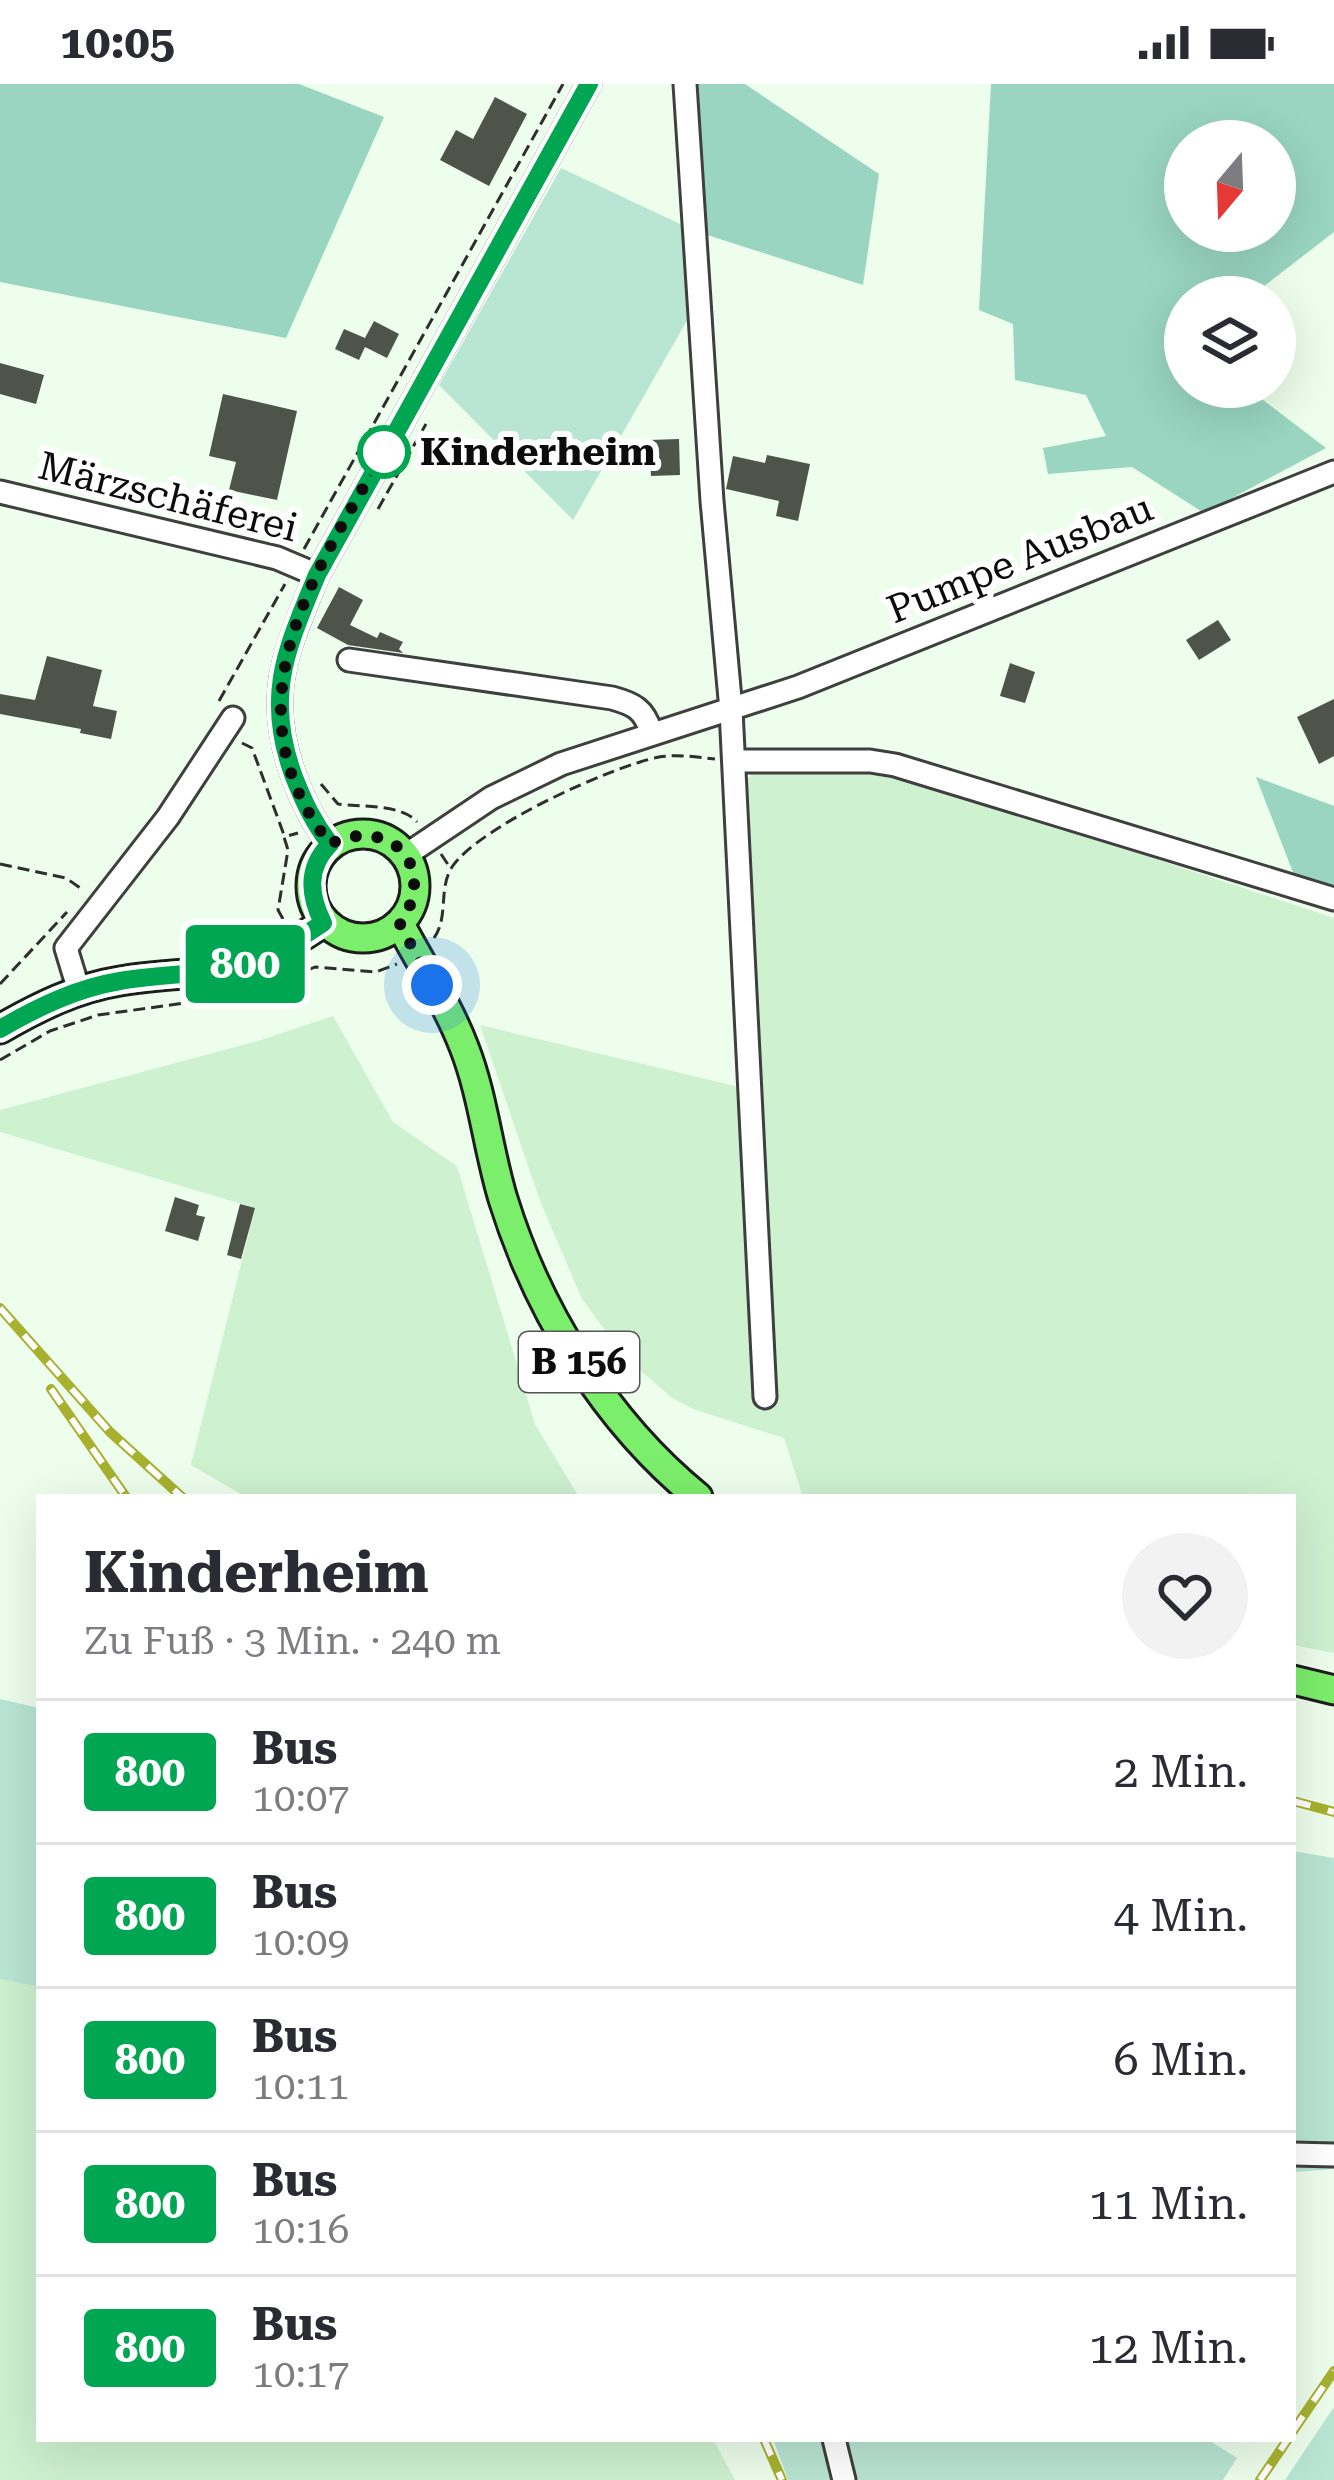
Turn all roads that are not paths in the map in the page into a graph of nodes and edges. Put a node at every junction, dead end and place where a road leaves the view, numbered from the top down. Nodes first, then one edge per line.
1 (589, 84) edge
2 (685, 84) edge
3 (1334, 472) edge
4 (0, 492) edge
5 (317, 575) junction
6 (350, 660) dead end
7 (731, 710) junction
8 (227, 726) road end
9 (651, 732) junction
10 (734, 761) junction
11 (322, 834) junction
12 (406, 855) junction
13 (1334, 899) edge
14 (323, 923) junction
15 (400, 924) junction
16 (79, 991) junction
17 (0, 1029) edge
18 (765, 1397) dead end
19 (695, 1494) edge
20 (1296, 1682) edge
21 (1334, 1690) edge
22 (1296, 2154) edge
23 (1334, 2156) edge
24 (835, 2442) edge
25 (844, 2480) edge

1 - 5 street
2 - 7 street
3 - 7 street, Pumpe Ausbau
4 - 5 street, Märzschäferei
5 - 11 street
6 - 9 street
7 - 9 street, Pumpe Ausbau
7 - 10 street
8 - 16 street
9 - 12 street, Pumpe Ausbau
10 - 13 street
10 - 18 street
11 - 12 main road
11 - 14 main road
12 - 15 main road
14 - 15 main road
14 - 16 main road
15 - 19 main road, B 156
16 - 17 main road
20 - 21 main road
22 - 23 street
24 - 25 street

